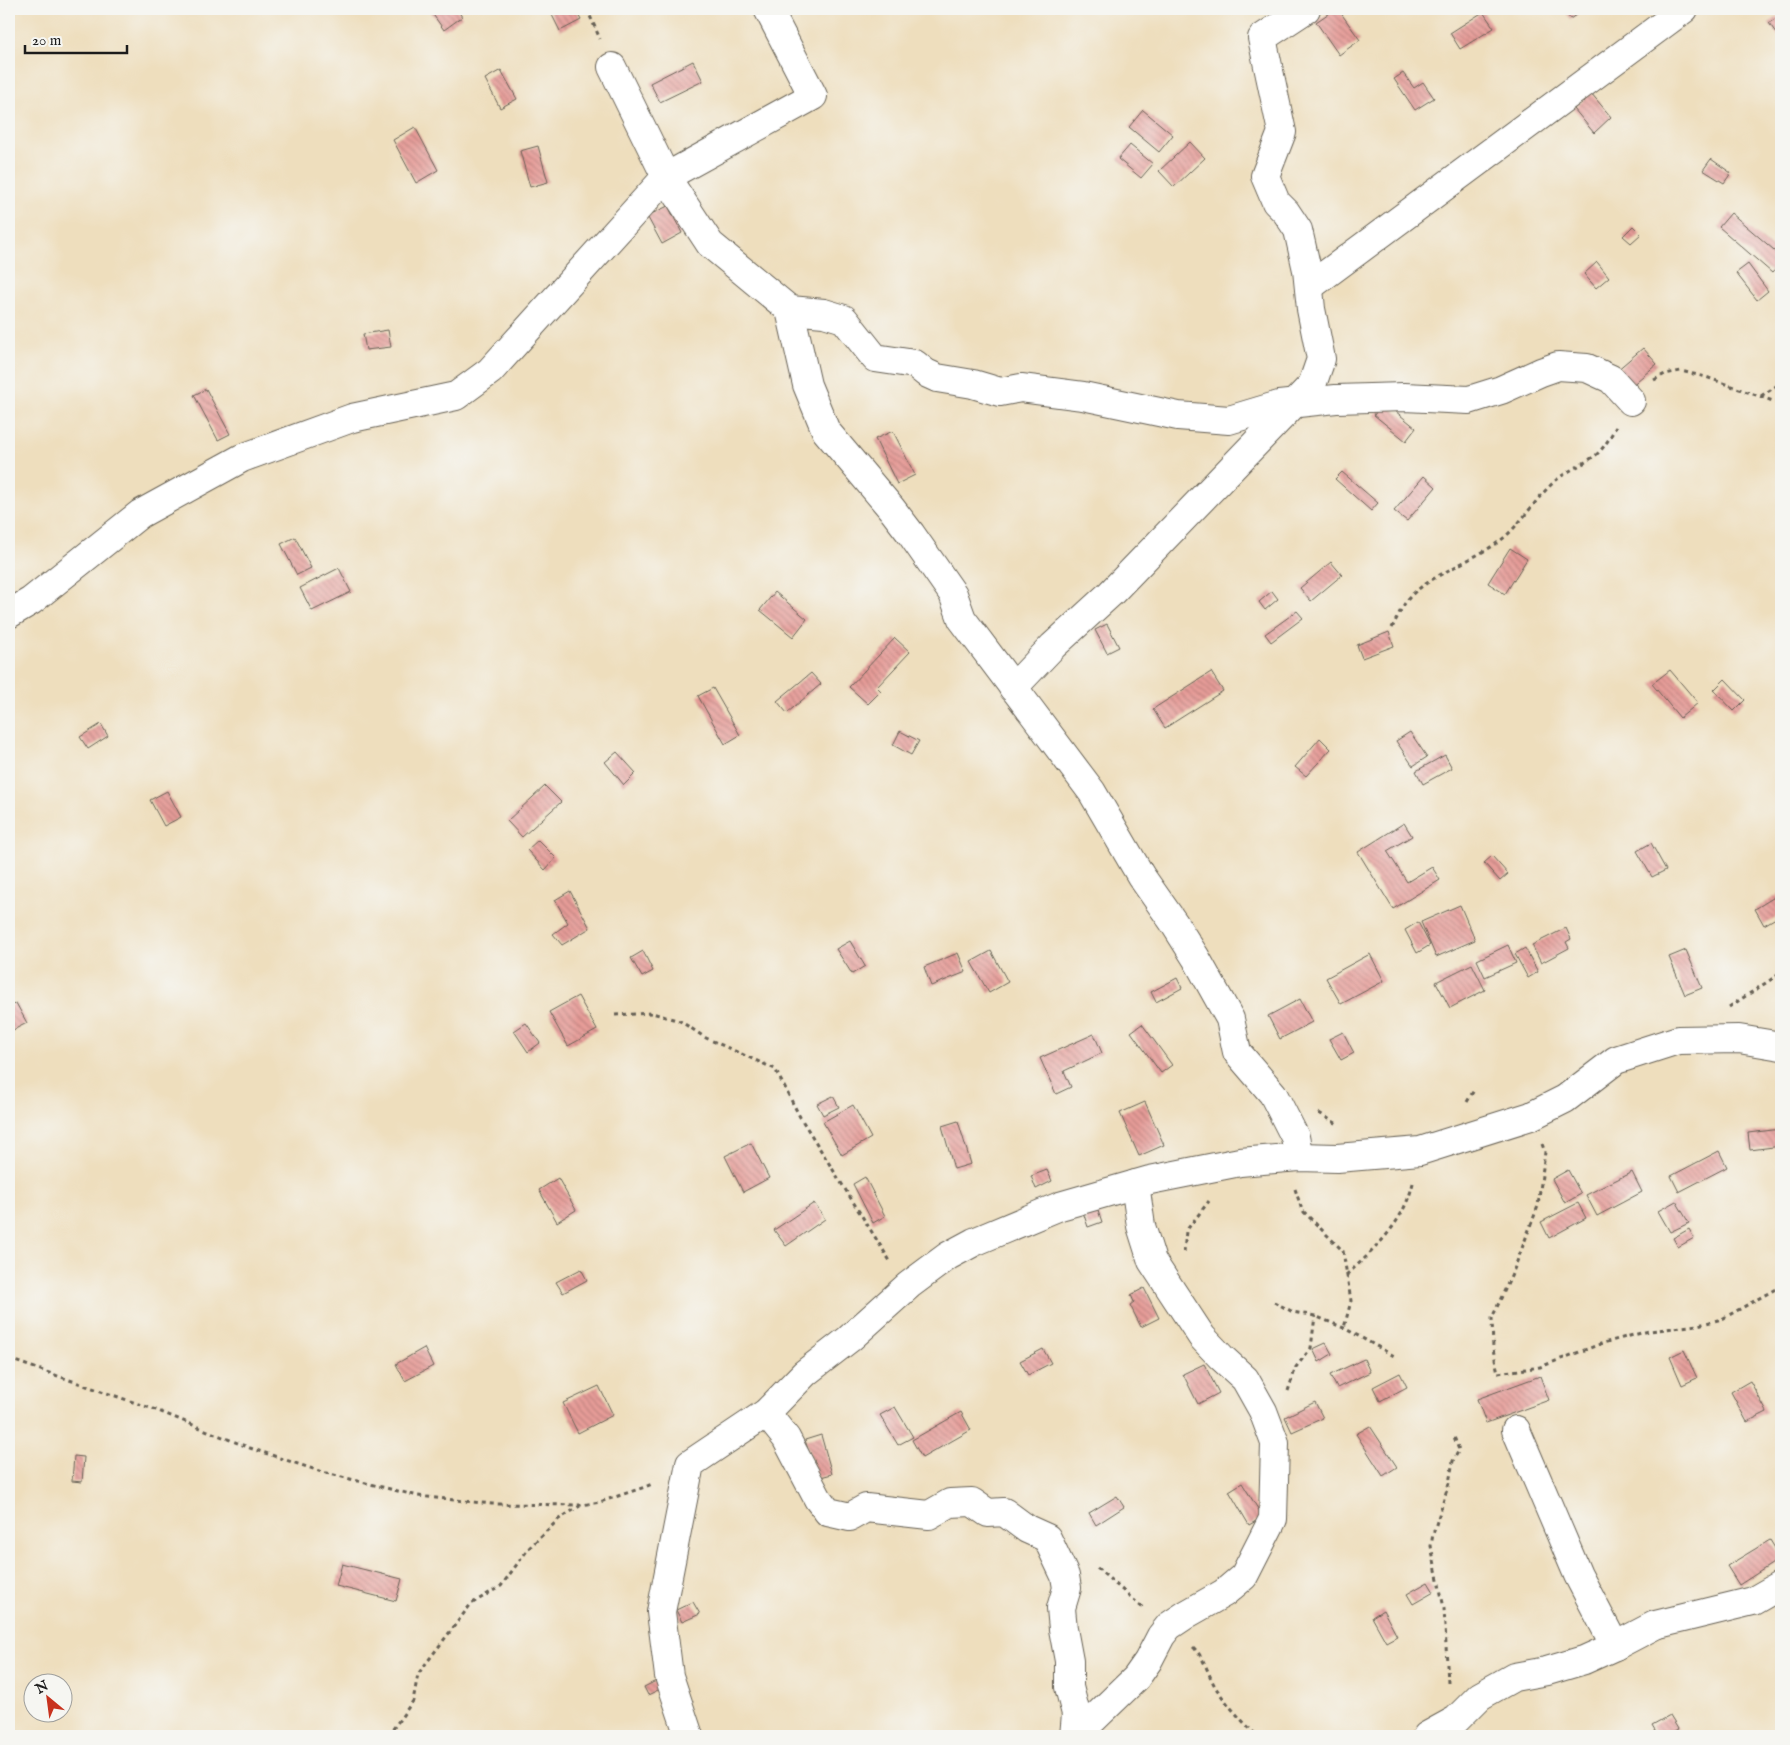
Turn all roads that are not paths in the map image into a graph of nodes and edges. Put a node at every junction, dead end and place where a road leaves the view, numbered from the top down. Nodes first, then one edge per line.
1 (768, 9) edge
2 (1306, 9) edge
3 (1684, 9) edge
4 (612, 67) dead end
5 (666, 177) junction
6 (1309, 287) junction
7 (790, 310) junction
8 (1631, 401) road end
9 (1293, 404) junction
10 (9, 614) edge
11 (1013, 688) junction
12 (1781, 1046) edge
13 (1299, 1157) junction
14 (1135, 1184) junction
15 (766, 1413) junction
16 (1516, 1430) dead end
17 (1781, 1585) edge
18 (1615, 1646) junction
19 (689, 1736) edge
20 (1075, 1736) edge
21 (1427, 1736) edge

1 - 5 street
2 - 6 street
3 - 6 street
4 - 5 street
5 - 7 street
5 - 10 street
6 - 9 street
7 - 9 street
7 - 11 street
8 - 9 street
9 - 11 street
11 - 13 street
12 - 13 street
13 - 14 street
14 - 15 street
14 - 20 street
15 - 19 street
15 - 20 street
16 - 18 street
17 - 18 street
18 - 21 street

